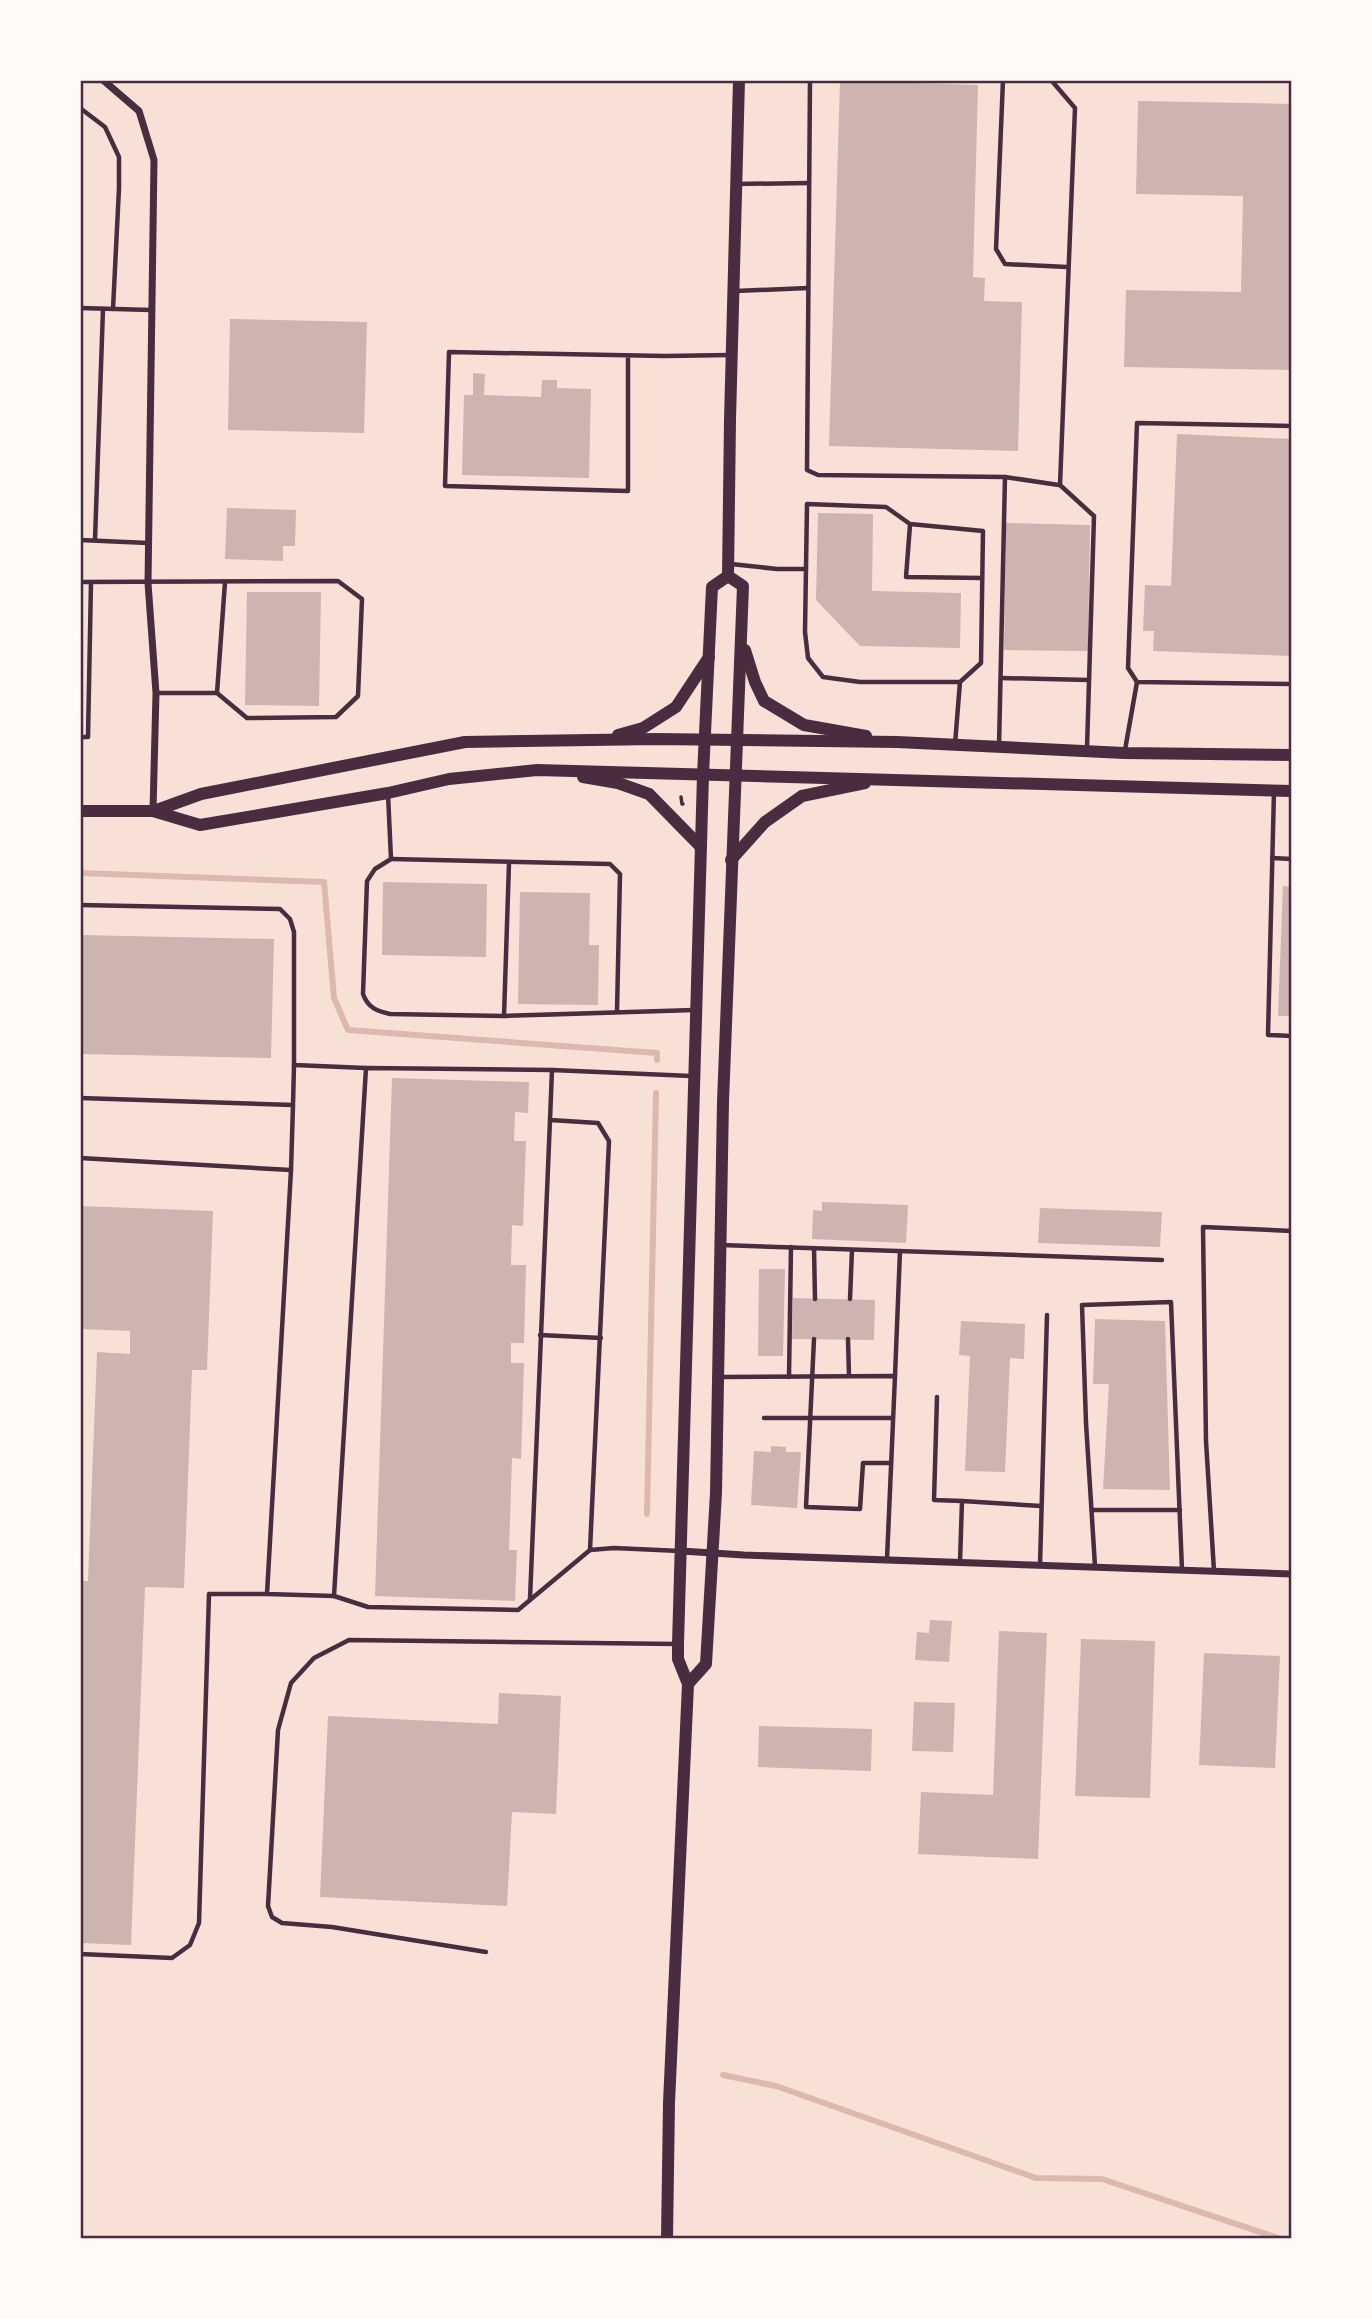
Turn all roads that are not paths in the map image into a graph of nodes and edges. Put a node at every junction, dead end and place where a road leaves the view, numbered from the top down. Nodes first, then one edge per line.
1 (103, 80) edge
2 (740, 80) edge
3 (810, 80) edge
4 (1003, 80) edge
5 (1051, 80) edge
6 (80, 108) edge
7 (809, 183) junction
8 (736, 184) junction
9 (1067, 267) junction
10 (808, 288) junction
11 (733, 291) junction
12 (80, 308) edge
13 (103, 309) junction
14 (113, 309) junction
15 (152, 310) junction
16 (731, 355) junction
17 (628, 356) junction
18 (1292, 426) edge
19 (1005, 477) junction
20 (1060, 485) junction
21 (910, 524) junction
22 (80, 540) edge
23 (95, 540) junction
24 (148, 542) junction
25 (806, 569) junction
26 (728, 570) junction
27 (982, 578) junction
28 (80, 582) edge
29 (91, 582) junction
30 (225, 582) junction
31 (148, 583) junction
32 (742, 640) junction
33 (709, 657) junction
34 (1001, 678) junction
35 (1089, 680) junction
36 (960, 681) junction
37 (1137, 682) junction
38 (1292, 684) edge
39 (156, 693) junction
40 (217, 693) junction
41 (80, 737) edge
42 (604, 739) junction
43 (705, 740) junction
44 (738, 741) junction
45 (897, 743) junction
46 (955, 745) junction
47 (999, 747) junction
48 (1087, 751) junction
49 (1124, 753) junction
50 (1292, 755) edge
51 (537, 770) junction
52 (703, 775) junction
53 (735, 775) junction
54 (888, 779) junction
55 (1274, 790) junction
56 (1292, 791) edge
57 (387, 793) junction
58 (80, 811) edge
59 (153, 811) junction
60 (701, 847) junction
61 (1272, 858) junction
62 (391, 859) junction
63 (1292, 859) edge
64 (731, 860) junction
65 (509, 863) junction
66 (80, 905) edge
67 (696, 1010) junction
68 (617, 1011) junction
69 (504, 1016) junction
70 (1292, 1036) edge
71 (294, 1065) junction
72 (366, 1068) junction
73 (552, 1070) junction
74 (694, 1076) junction
75 (80, 1098) edge
76 (293, 1105) junction
77 (550, 1120) junction
78 (80, 1158) edge
79 (291, 1170) junction
80 (1292, 1231) edge
81 (720, 1245) junction
82 (791, 1247) junction
83 (814, 1248) junction
84 (852, 1250) junction
85 (900, 1251) junction
86 (1162, 1260) dead end
87 (815, 1299) dead end
88 (850, 1299) dead end
89 (1047, 1315) dead end
90 (540, 1335) junction
91 (601, 1338) junction
92 (814, 1339) dead end
93 (848, 1339) dead end
94 (80, 1371) edge
95 (849, 1376) junction
96 (718, 1377) junction
97 (789, 1377) junction
98 (813, 1377) junction
99 (895, 1377) junction
100 (937, 1397) dead end
101 (80, 1398) edge
102 (764, 1418) dead end
103 (811, 1418) junction
104 (893, 1418) junction
105 (891, 1463) junction
106 (962, 1501) junction
107 (1041, 1506) junction
108 (1092, 1510) junction
109 (1180, 1510) junction
110 (590, 1550) junction
111 (681, 1551) junction
112 (713, 1553) junction
113 (887, 1559) junction
114 (960, 1562) junction
115 (1040, 1565) junction
116 (1095, 1567) junction
117 (1182, 1570) junction
118 (1214, 1572) junction
119 (1292, 1574) edge
120 (267, 1594) junction
121 (334, 1596) junction
122 (530, 1600) junction
123 (678, 1644) junction
124 (688, 1684) junction
125 (486, 1952) dead end
126 (80, 1954) edge
127 (667, 2238) edge

1 - 15 street
2 - 8 main road
3 - 7 lane
4 - 9 lane
5 - 9 lane
6 - 14 lane
7 - 8 lane
7 - 10 lane
8 - 11 main road
9 - 20 lane
10 - 11 lane
10 - 19 lane
11 - 16 main road
12 - 13 lane
13 - 14 lane
13 - 23 lane
14 - 15 lane
15 - 24 street
16 - 17 lane
16 - 26 main road
17 - 17 lane
18 - 37 lane
19 - 20 lane
19 - 34 lane
20 - 35 lane
21 - 25 lane
21 - 27 lane
21 - 27 lane
22 - 23 lane
23 - 24 lane
24 - 31 street
25 - 26 lane
25 - 36 lane
26 - 32 main road
26 - 33 main road
27 - 36 lane
28 - 29 lane
29 - 31 lane
29 - 41 lane
30 - 31 lane
30 - 40 lane
30 - 40 lane
31 - 39 street
32 - 44 main road
32 - 45 main road
33 - 42 main road
33 - 43 main road
34 - 35 lane
34 - 47 lane
35 - 48 lane
36 - 46 lane
37 - 38 lane
37 - 49 lane
39 - 40 lane
39 - 59 street
42 - 43 main road
42 - 59 main road
43 - 44 main road
43 - 52 main road
44 - 45 main road
44 - 53 main road
45 - 46 main road
46 - 47 main road
47 - 48 main road
48 - 49 main road
49 - 50 main road
51 - 52 main road
51 - 57 main road
51 - 60 main road
52 - 53 main road
52 - 60 main road
53 - 54 main road
53 - 64 main road
54 - 55 main road
54 - 64 main road
55 - 56 main road
55 - 61 lane
57 - 59 main road
57 - 62 lane
58 - 59 main road
60 - 67 main road
61 - 63 lane
61 - 70 lane
62 - 65 lane
62 - 69 lane
64 - 81 main road
65 - 68 lane
65 - 69 lane
66 - 71 lane
67 - 68 lane
67 - 74 main road
68 - 69 lane
71 - 72 lane
71 - 76 lane
72 - 73 lane
72 - 121 lane
73 - 74 lane
73 - 77 lane
74 - 111 main road
75 - 76 lane
76 - 79 lane
77 - 90 lane
77 - 91 lane
78 - 79 lane
79 - 120 lane
80 - 118 lane
81 - 82 lane
81 - 96 main road
82 - 83 lane
82 - 97 lane
83 - 84 lane
83 - 87 lane
84 - 85 lane
84 - 88 lane
85 - 86 lane
85 - 99 lane
89 - 107 lane
90 - 91 lane
90 - 122 lane
91 - 110 lane
92 - 98 lane
93 - 95 lane
94 - 101 lane
95 - 98 lane
95 - 99 lane
96 - 97 lane
96 - 112 main road
97 - 98 lane
98 - 103 lane
99 - 104 lane
100 - 106 lane
102 - 103 lane
103 - 104 lane
103 - 105 lane
104 - 105 lane
105 - 113 lane
106 - 107 lane
106 - 114 lane
107 - 115 lane
108 - 109 lane
108 - 109 lane
108 - 116 lane
109 - 117 lane
110 - 111 lane
110 - 122 lane
111 - 112 street
111 - 123 main road
112 - 113 street
112 - 124 main road
113 - 114 street
114 - 115 street
115 - 116 street
116 - 117 street
117 - 118 street
118 - 119 street
120 - 121 lane
120 - 126 lane
121 - 122 lane
123 - 124 main road
123 - 125 lane
124 - 127 main road

